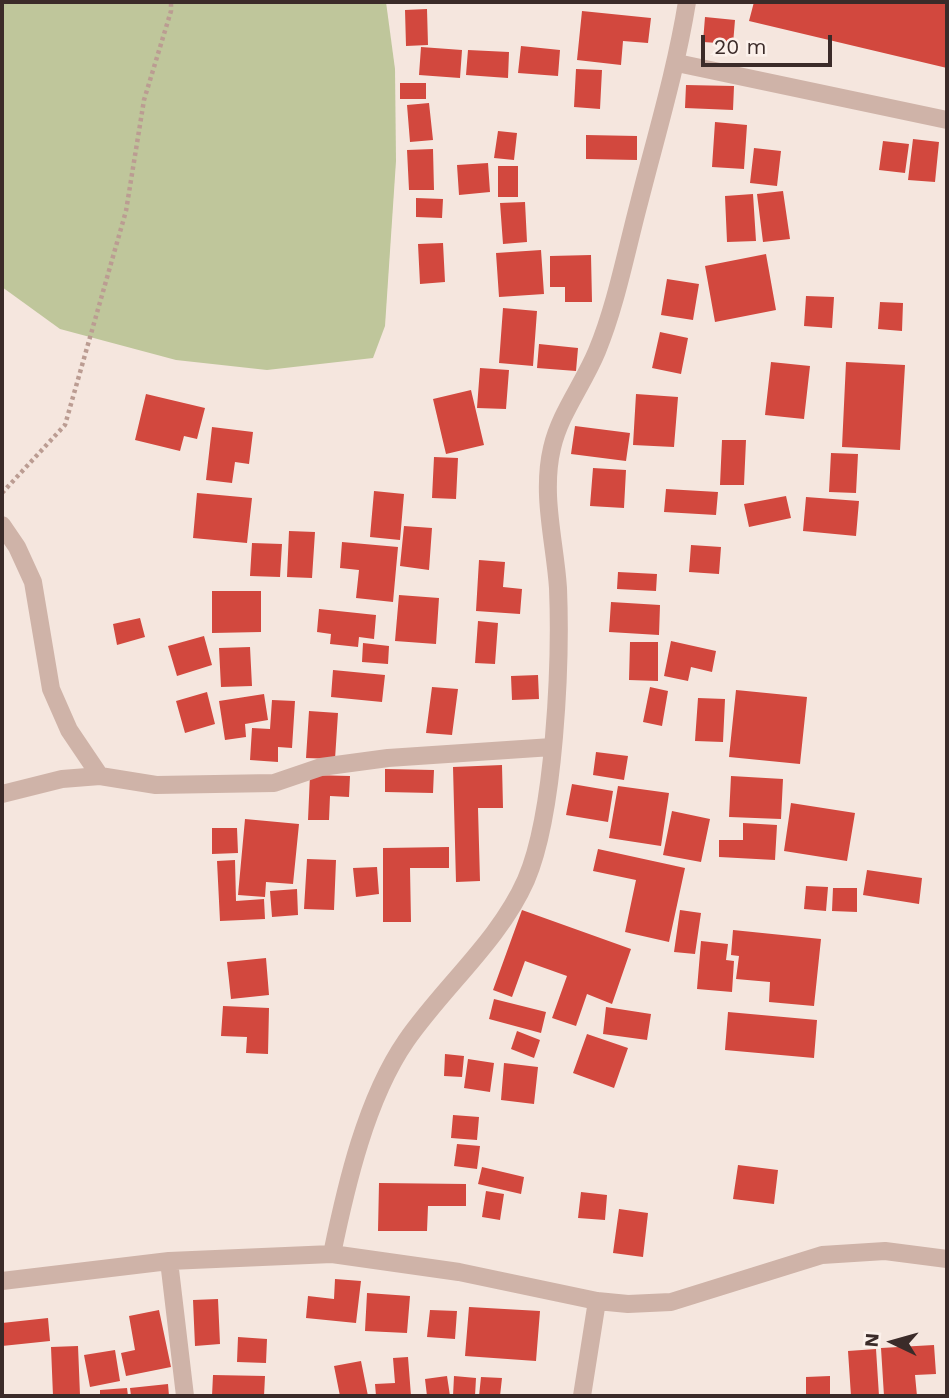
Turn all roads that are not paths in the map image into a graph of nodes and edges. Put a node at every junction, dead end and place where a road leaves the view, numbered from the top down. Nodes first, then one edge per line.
1 (687, 2) edge
2 (677, 63) junction
3 (947, 120) edge
4 (2, 525) edge
5 (552, 747) junction
6 (100, 776) junction
7 (2, 794) edge
8 (332, 1254) junction
9 (947, 1259) edge
10 (169, 1261) junction
11 (2, 1281) edge
12 (597, 1301) junction
13 (185, 1396) edge
14 (582, 1396) edge

1 - 2 street
2 - 3 street
2 - 5 street
4 - 6 street
5 - 6 street
5 - 8 street
6 - 7 street
8 - 10 street
8 - 12 street
9 - 12 street
10 - 11 street
10 - 13 street
12 - 14 street

